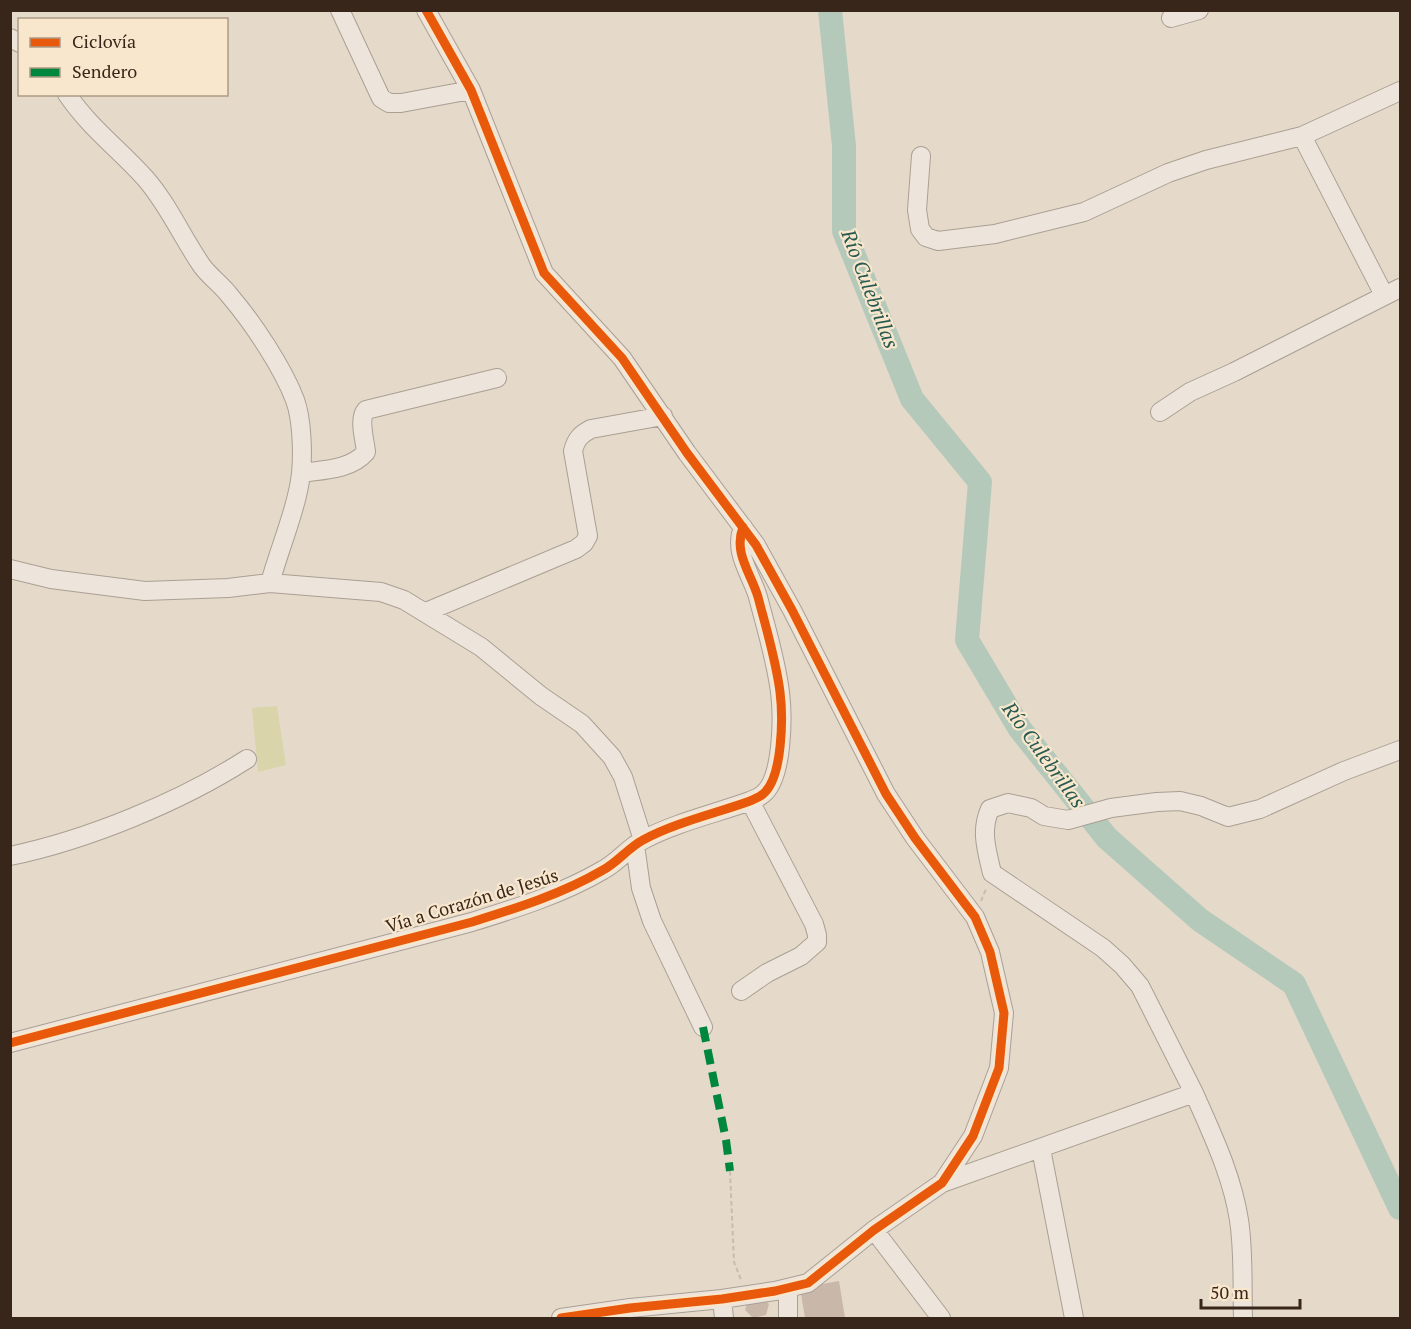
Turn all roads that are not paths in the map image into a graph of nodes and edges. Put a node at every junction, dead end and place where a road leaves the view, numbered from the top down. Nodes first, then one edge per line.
1 (340, 10) edge
2 (426, 10) edge
3 (1199, 10) edge
4 (1171, 18) dead end
5 (471, 90) junction
6 (1401, 91) edge
7 (68, 96) edge
8 (1302, 136) junction
9 (921, 156) dead end
10 (1392, 292) edge
11 (497, 378) dead end
12 (1160, 412) dead end
13 (663, 416) junction
14 (301, 473) junction
15 (743, 527) junction
16 (10, 569) edge
17 (270, 582) junction
18 (426, 612) junction
19 (1401, 750) edge
20 (247, 759) dead end
21 (750, 801) junction
22 (639, 842) junction
23 (10, 856) edge
24 (741, 991) dead end
25 (703, 1027) dead end
26 (10, 1044) edge
27 (1194, 1093) junction
28 (1041, 1149) junction
29 (942, 1184) junction
30 (874, 1230) junction
31 (788, 1289) junction
32 (722, 1299) junction
33 (561, 1318) edge
34 (724, 1318) edge
35 (788, 1318) edge
36 (941, 1318) edge
37 (1074, 1318) edge
38 (1243, 1318) edge

1 - 5 street
2 - 5 street
3 - 4 street
5 - 13 street
6 - 8 street
7 - 14 street
8 - 9 street
8 - 10 street
10 - 12 street
11 - 14 street
13 - 15 street
13 - 18 street
14 - 17 street
15 - 21 street, Vía a Corazón de Jesús
15 - 29 street
16 - 17 street
17 - 18 street
18 - 22 street
19 - 27 street
20 - 23 street
21 - 22 street, Vía a Corazón de Jesús
21 - 24 street
22 - 25 street
22 - 26 street, Vía a Corazón de Jesús
27 - 28 street
27 - 38 street
28 - 29 street
28 - 37 street
29 - 30 street
30 - 31 street
30 - 36 street
31 - 32 street
31 - 35 street
32 - 33 street
32 - 34 street

